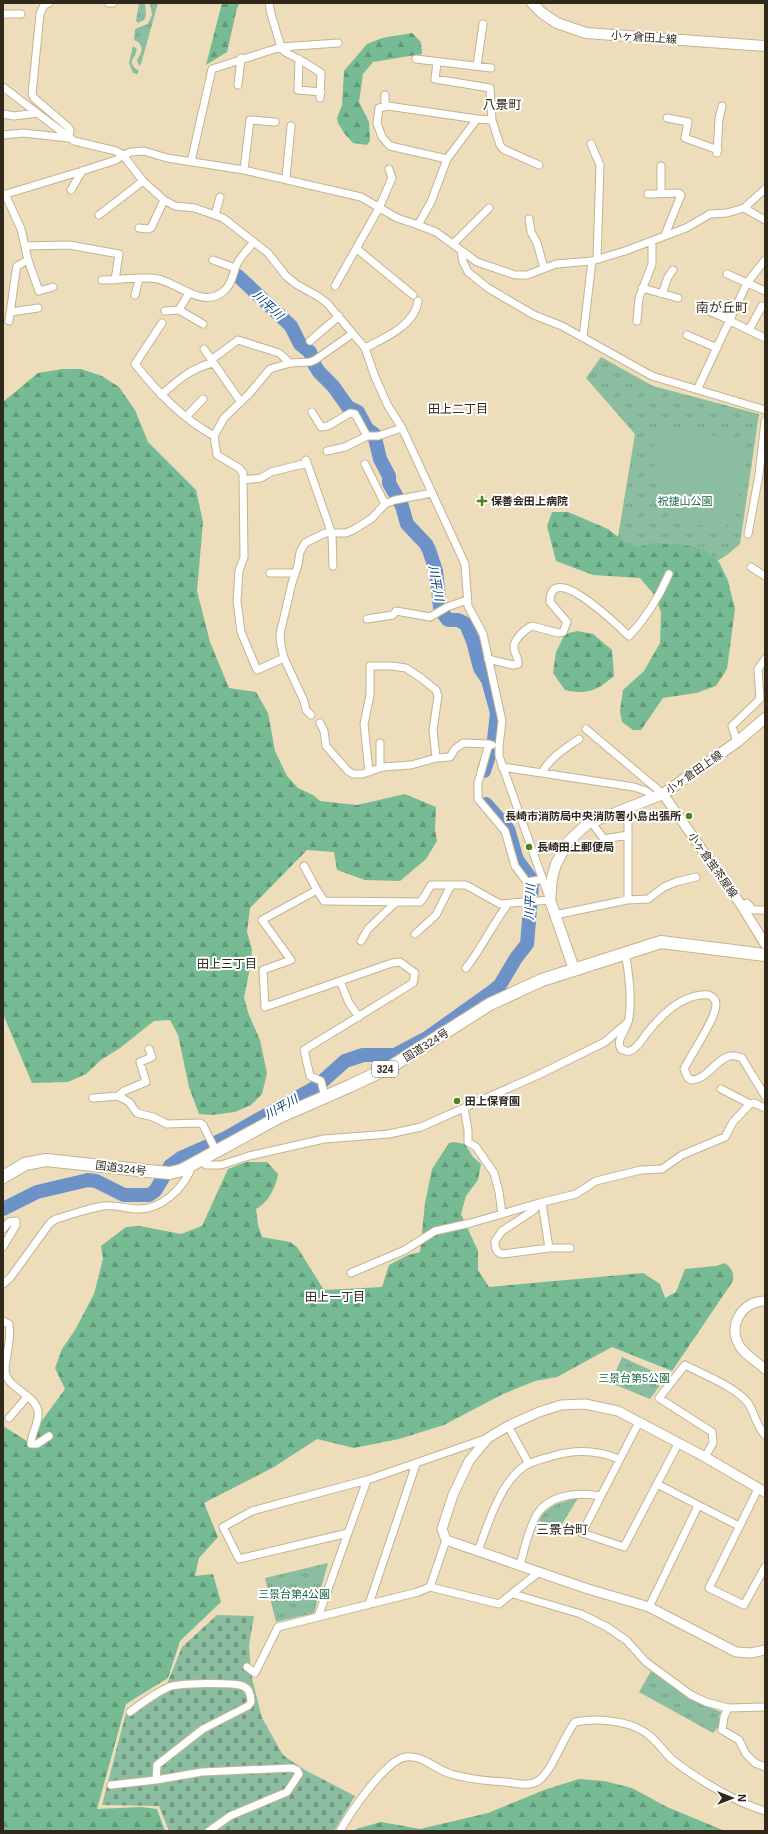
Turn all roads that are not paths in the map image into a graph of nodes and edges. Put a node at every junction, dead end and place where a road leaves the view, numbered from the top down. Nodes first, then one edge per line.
1 (49, 3) edge
2 (108, 3) edge
3 (113, 3) edge
4 (269, 3) edge
5 (533, 4) edge
6 (3, 14) edge
7 (21, 14) dead end
8 (483, 24) dead end
9 (338, 43) dead end
10 (765, 46) edge
11 (281, 47) junction
12 (242, 58) junction
13 (299, 59) junction
14 (416, 59) dead end
15 (437, 62) junction
16 (477, 66) junction
17 (491, 68) dead end
18 (238, 85) dead end
19 (3, 87) edge
20 (385, 95) dead end
21 (722, 106) dead end
22 (385, 107) junction
23 (37, 113) junction
24 (3, 114) edge
25 (667, 118) dead end
26 (477, 119) junction
27 (492, 120) junction
28 (275, 122) dead end
29 (291, 126) dead end
30 (3, 135) edge
31 (69, 138) junction
32 (591, 144) dead end
33 (122, 155) junction
34 (447, 159) junction
35 (191, 162) junction
36 (539, 165) dead end
37 (661, 166) dead end
38 (389, 169) dead end
39 (244, 170) junction
40 (82, 171) junction
41 (286, 178) junction
42 (143, 181) junction
43 (765, 189) edge
44 (71, 190) dead end
45 (4, 194) edge
46 (648, 194) dead end
47 (661, 194) junction
48 (220, 197) dead end
49 (164, 200) junction
50 (379, 208) junction
51 (489, 208) dead end
52 (744, 208) junction
53 (99, 215) dead end
54 (215, 215) junction
55 (529, 219) dead end
56 (765, 220) edge
57 (418, 225) junction
58 (139, 228) dead end
59 (665, 235) junction
60 (652, 241) junction
61 (254, 242) junction
62 (453, 244) junction
63 (25, 246) junction
64 (357, 249) junction
65 (461, 251) junction
66 (28, 260) junction
67 (213, 260) dead end
68 (595, 260) junction
69 (765, 260) edge
70 (235, 268) junction
71 (544, 268) junction
72 (673, 270) dead end
73 (727, 274) dead end
74 (139, 279) junction
75 (102, 280) dead end
76 (116, 280) junction
77 (747, 283) junction
78 (335, 286) dead end
79 (54, 287) dead end
80 (642, 288) junction
81 (765, 291) edge
82 (189, 293) junction
83 (662, 294) junction
84 (135, 295) dead end
85 (413, 295) dead end
86 (678, 298) dead end
87 (418, 301) dead end
88 (762, 306) dead end
89 (38, 308) dead end
90 (704, 309) dead end
91 (179, 310) junction
92 (165, 311) dead end
93 (11, 312) junction
94 (338, 316) junction
95 (730, 320) junction
96 (9, 321) dead end
97 (637, 321) dead end
98 (162, 323) dead end
99 (203, 324) dead end
100 (310, 330) dead end
101 (749, 330) junction
102 (352, 334) junction
103 (687, 335) dead end
104 (583, 337) junction
105 (765, 338) edge
106 (365, 348) junction
107 (717, 348) junction
108 (204, 349) dead end
109 (212, 362) junction
110 (290, 363) junction
111 (698, 388) junction
112 (160, 395) junction
113 (203, 399) dead end
114 (240, 401) junction
115 (765, 410) edge
116 (312, 412) dead end
117 (186, 417) junction
118 (765, 421) edge
119 (402, 428) junction
120 (214, 436) junction
121 (372, 436) junction
122 (327, 451) dead end
123 (365, 464) dead end
124 (243, 480) junction
125 (432, 493) junction
126 (384, 504) junction
127 (332, 534) junction
128 (748, 534) dead end
129 (332, 566) dead end
130 (751, 567) dead end
131 (270, 573) dead end
132 (295, 573) junction
133 (668, 574) dead end
134 (765, 576) edge
135 (467, 600) junction
136 (367, 619) dead end
137 (284, 658) junction
138 (488, 659) junction
139 (765, 659) edge
140 (311, 715) dead end
141 (764, 722) edge
142 (320, 723) dead end
143 (586, 729) dead end
144 (579, 739) dead end
145 (738, 742) junction
146 (380, 743) dead end
147 (489, 744) junction
148 (498, 746) junction
149 (436, 758) junction
150 (502, 767) junction
151 (380, 768) junction
152 (369, 772) junction
153 (542, 773) junction
154 (658, 796) junction
155 (628, 821) dead end
156 (592, 822) junction
157 (628, 835) junction
158 (304, 866) dead end
159 (696, 877) dead end
160 (543, 879) junction
161 (452, 885) junction
162 (317, 890) junction
163 (550, 900) junction
164 (628, 900) junction
165 (396, 902) junction
166 (508, 904) junction
167 (741, 905) junction
168 (765, 910) edge
169 (555, 915) junction
170 (415, 934) dead end
171 (361, 941) dead end
172 (765, 944) edge
173 (625, 953) junction
174 (765, 955) edge
175 (466, 968) dead end
176 (574, 969) junction
177 (340, 981) junction
178 (359, 1017) junction
179 (628, 1022) junction
180 (149, 1049) dead end
181 (721, 1089) dead end
182 (118, 1096) junction
183 (765, 1096) edge
184 (325, 1097) junction
185 (93, 1098) dead end
186 (750, 1104) junction
187 (464, 1108) junction
188 (765, 1108) edge
189 (216, 1151) junction
190 (197, 1163) junction
191 (3, 1177) edge
192 (541, 1203) junction
193 (502, 1214) junction
194 (3, 1229) edge
195 (3, 1247) edge
196 (549, 1248) junction
197 (570, 1248) dead end
198 (351, 1273) dead end
199 (3, 1284) edge
200 (765, 1301) edge
201 (3, 1321) edge
202 (765, 1369) edge
203 (4, 1374) edge
204 (27, 1397) junction
205 (9, 1418) dead end
206 (639, 1422) junction
207 (508, 1426) junction
208 (765, 1435) edge
209 (49, 1436) dead end
210 (488, 1438) junction
211 (678, 1444) junction
212 (705, 1457) junction
213 (619, 1460) junction
214 (416, 1464) junction
215 (529, 1464) junction
216 (367, 1480) junction
217 (657, 1484) junction
218 (762, 1490) edge
219 (601, 1496) junction
220 (698, 1506) junction
221 (739, 1526) junction
222 (348, 1533) junction
223 (446, 1540) junction
224 (478, 1551) junction
225 (520, 1565) junction
226 (765, 1567) edge
227 (539, 1572) junction
228 (430, 1587) junction
229 (513, 1594) junction
230 (369, 1604) junction
231 (649, 1607) junction
232 (318, 1617) junction
233 (765, 1650) edge
234 (247, 1667) dead end
235 (765, 1707) edge
236 (728, 1708) junction
237 (130, 1712) dead end
238 (765, 1767) edge
239 (156, 1780) junction
240 (111, 1785) dead end
241 (765, 1811) edge
242 (209, 1831) edge
243 (340, 1831) edge

1 - 31 street
2 - 3 street
4 - 11 street
5 - 10 main road, 小ヶ倉田上線
6 - 7 street
8 - 16 street
9 - 11 street
11 - 12 street
11 - 13 street
12 - 18 street
12 - 35 street
13 - 13 street
14 - 15 street
15 - 16 street
15 - 27 street
16 - 17 street
19 - 23 street
20 - 22 street
21 - 25 street
22 - 26 street
22 - 34 street
23 - 24 street
23 - 31 street
26 - 27 street
26 - 34 street
27 - 36 street
28 - 39 street
29 - 41 street
30 - 31 street
31 - 33 street
32 - 68 street
33 - 35 street
33 - 40 street
33 - 42 street
34 - 57 street
35 - 39 street
37 - 47 street
38 - 50 street
39 - 41 street
40 - 44 street
40 - 45 street
41 - 50 street
42 - 49 street
42 - 53 street
43 - 52 street
45 - 63 street
46 - 47 street
47 - 59 street
48 - 54 street
49 - 54 street
49 - 58 street
50 - 57 street
50 - 64 street
51 - 62 street
52 - 56 street
52 - 59 street
54 - 61 street
55 - 71 street
57 - 62 street
59 - 60 street
60 - 68 street
60 - 80 street
61 - 70 street
61 - 94 street
62 - 65 street
63 - 66 street
63 - 76 street
64 - 78 street
64 - 85 street
65 - 71 street
65 - 104 street
66 - 79 street
66 - 93 street
67 - 70 street
68 - 71 street
68 - 104 street
69 - 77 street
70 - 82 street
72 - 83 street
73 - 77 street
74 - 76 street
74 - 82 street
74 - 84 street
75 - 76 street
77 - 81 street
77 - 95 street
80 - 83 street
80 - 97 street
82 - 91 street
83 - 86 street
87 - 106 street
88 - 101 street
89 - 93 street
90 - 95 street
91 - 92 street
91 - 99 street
93 - 96 street
94 - 100 street
94 - 102 street
95 - 101 street
95 - 107 street
98 - 112 street
101 - 105 street
102 - 106 street
102 - 110 street
103 - 107 street
104 - 111 street
106 - 119 street
107 - 111 street
108 - 109 street
109 - 110 street
109 - 112 street
109 - 114 street
110 - 114 street
111 - 115 street
112 - 117 street
113 - 117 street
114 - 120 street
116 - 121 street
117 - 120 street
118 - 128 street
119 - 121 street
119 - 125 street
120 - 124 street
121 - 122 street
123 - 126 street
124 - 127 street
124 - 137 street
125 - 126 street
125 - 135 street
126 - 127 street
127 - 129 street
127 - 132 street
130 - 134 street
131 - 132 street
132 - 137 street
133 - 138 street
135 - 136 street
135 - 138 street
137 - 140 street
138 - 148 street
139 - 145 street
141 - 145 main road, 小ヶ倉田上線
142 - 152 street
143 - 154 street
144 - 153 street
145 - 154 main road, 小ヶ倉田上線
146 - 151 street
147 - 148 street
147 - 149 street
147 - 160 street
148 - 150 street
149 - 151 street
149 - 152 street
150 - 153 street
150 - 160 street
151 - 152 street
153 - 154 street
154 - 156 main road, 小ヶ倉田上線
154 - 167 street, 小ヶ倉蛍茶屋線
155 - 157 street
156 - 157 street
156 - 163 main road, 小ヶ倉田上線
157 - 164 street
158 - 162 street
159 - 164 street
160 - 163 street
161 - 165 street
161 - 166 street
161 - 170 street
162 - 165 street
162 - 177 street
163 - 166 street
163 - 169 main road, 小ヶ倉田上線
164 - 169 street
165 - 171 street
166 - 175 street
167 - 168 street
167 - 172 street, 小ヶ倉蛍茶屋線
169 - 176 main road, 小ヶ倉田上線
173 - 174 highway, 国道324号 / 324
173 - 176 highway, 国道324号 / 324
173 - 179 street
176 - 184 highway, 国道324号 / 324
177 - 178 street
177 - 178 street
178 - 184 street
179 - 183 street
179 - 187 street
180 - 182 street
181 - 186 street
182 - 185 street
182 - 189 street
184 - 189 highway, 国道324号 / 324
186 - 188 street
186 - 192 street
187 - 190 street
187 - 193 street
189 - 190 highway, 国道324号 / 324
190 - 191 highway, 国道324号 / 324
190 - 199 street
192 - 193 street
192 - 196 street
192 - 196 street
193 - 198 street
194 - 195 street
196 - 197 street
200 - 202 street
201 - 203 street
203 - 204 street
204 - 205 street
204 - 209 street
206 - 207 street
206 - 211 street
206 - 213 street
207 - 210 street
207 - 215 street
208 - 212 street
210 - 214 street
210 - 223 street
211 - 212 street
211 - 217 street
212 - 218 street
213 - 215 street
213 - 219 street
214 - 216 street
214 - 230 street
215 - 224 street
216 - 222 street
216 - 222 street
217 - 219 street
217 - 220 street
218 - 221 street
219 - 225 street
220 - 221 street
220 - 231 street
221 - 226 street
222 - 232 street
223 - 224 street
223 - 228 street
224 - 225 street
225 - 227 street
227 - 229 street
227 - 231 street
228 - 229 street
228 - 230 street
229 - 236 street
230 - 232 street
231 - 233 street
232 - 234 street
235 - 236 street
236 - 238 street
237 - 239 street
239 - 240 street
239 - 242 street
241 - 243 street

